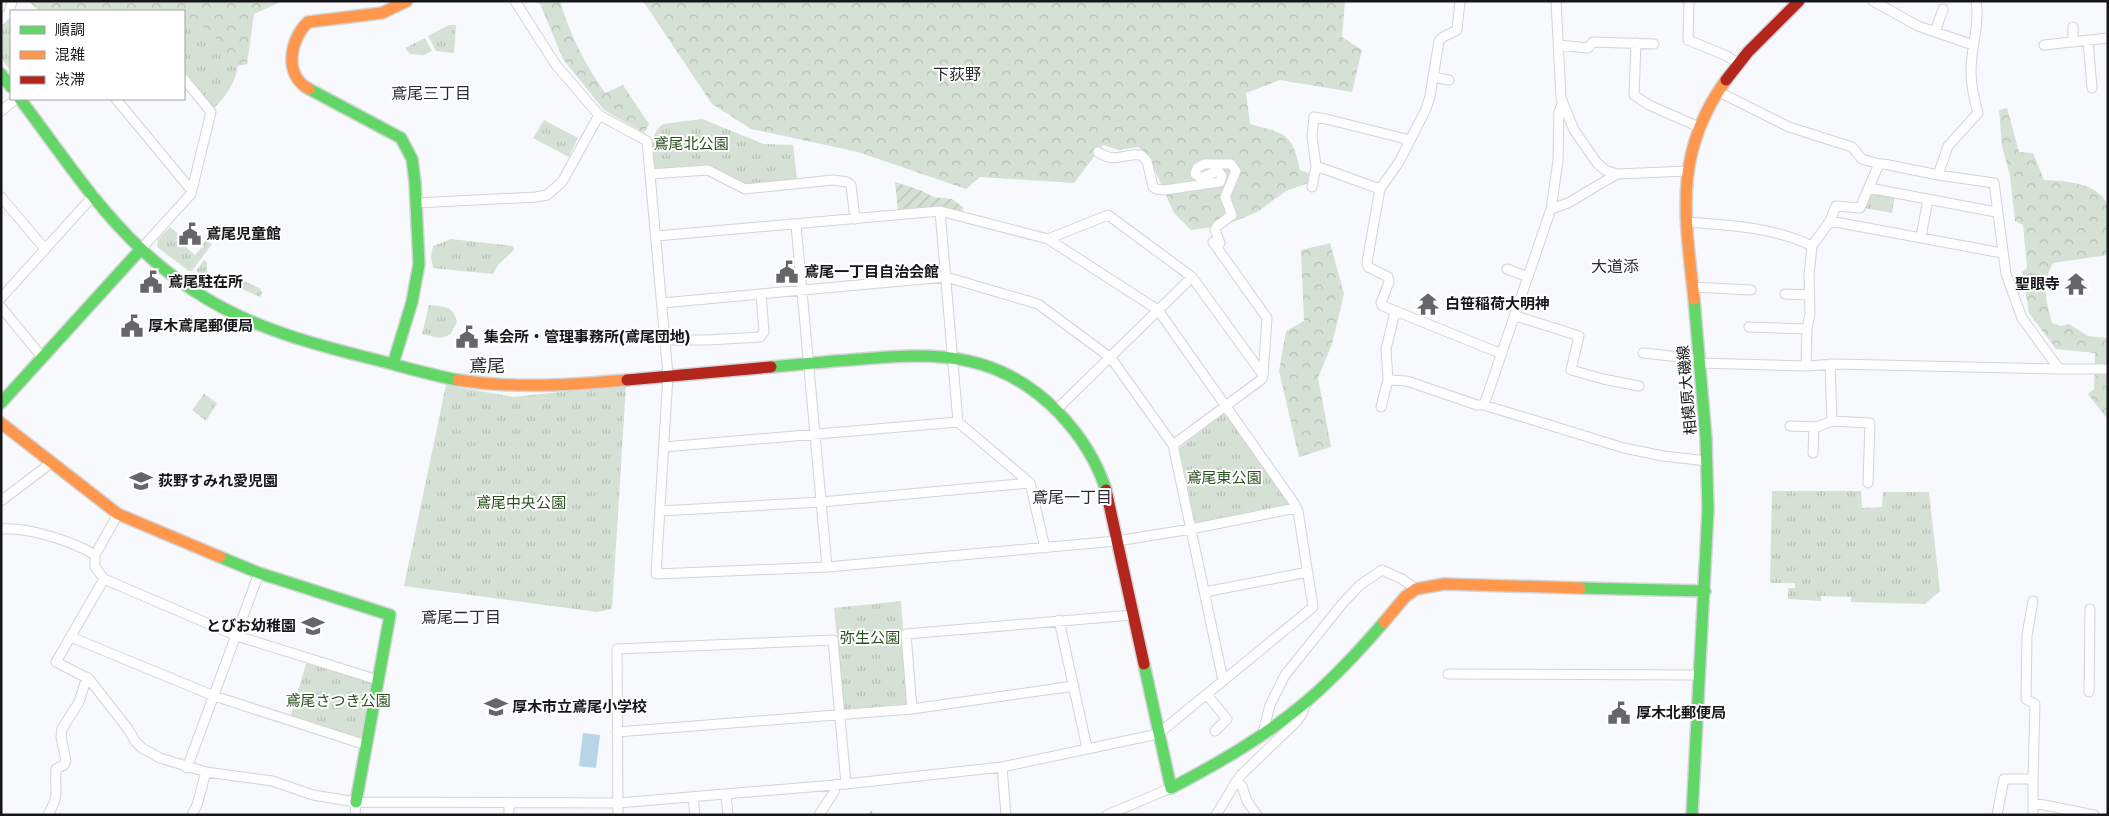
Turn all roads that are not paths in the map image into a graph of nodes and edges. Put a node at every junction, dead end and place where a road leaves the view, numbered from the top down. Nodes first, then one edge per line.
1 (12, 1) edge
2 (407, 1) edge
3 (514, 1) edge
4 (1460, 1) edge
5 (1556, 1) edge
6 (1689, 1) edge
7 (1799, 1) edge
8 (1873, 1) edge
9 (1976, 1) edge
10 (1943, 9) dead end
11 (1, 20) edge
12 (2074, 26) dead end
13 (1935, 32) junction
14 (2108, 38) edge
15 (2088, 41) junction
16 (2073, 42) junction
17 (1636, 43) junction
18 (1654, 44) dead end
19 (1558, 45) junction
20 (1973, 45) junction
21 (2044, 45) dead end
22 (1737, 63) junction
23 (1, 74) edge
24 (1434, 77) junction
25 (185, 80) edge
26 (1449, 80) dead end
27 (10, 86) edge
28 (2092, 88) dead end
29 (1718, 91) junction
30 (15, 100) edge
31 (21, 100) edge
32 (117, 100) edge
33 (1562, 104) junction
34 (1, 111) edge
35 (599, 115) junction
36 (1699, 127) junction
37 (1410, 140) junction
38 (1098, 152) dead end
39 (1879, 164) junction
40 (1316, 166) junction
41 (1688, 171) junction
42 (650, 174) junction
43 (1617, 174) junction
44 (1938, 175) junction
45 (1312, 187) dead end
46 (1869, 188) junction
47 (1380, 189) junction
48 (192, 191) junction
49 (94, 195) junction
50 (1, 197) edge
51 (1928, 199) junction
52 (416, 203) junction
53 (1551, 209) junction
54 (940, 212) junction
55 (1996, 212) junction
56 (854, 219) junction
57 (1830, 221) junction
58 (1686, 222) junction
59 (796, 225) junction
60 (656, 236) junction
61 (1921, 237) junction
62 (1048, 239) junction
63 (1812, 246) junction
64 (45, 249) junction
65 (141, 249) junction
66 (2002, 253) junction
67 (1507, 269) dead end
68 (946, 277) junction
69 (1192, 277) junction
70 (1528, 277) junction
71 (1693, 287) junction
72 (802, 290) junction
73 (1751, 290) dead end
74 (761, 294) junction
75 (1785, 294) dead end
76 (1809, 294) junction
77 (1, 298) edge
78 (662, 303) junction
79 (1, 307) edge
80 (1158, 310) junction
81 (1395, 312) junction
82 (1516, 316) junction
83 (1749, 327) dead end
84 (1807, 329) junction
85 (665, 340) junction
86 (1502, 354) junction
87 (1646, 356) dead end
88 (952, 357) junction
89 (42, 358) junction
90 (1111, 358) junction
91 (1700, 361) junction
92 (393, 364) junction
93 (808, 364) junction
94 (1830, 364) junction
95 (1806, 366) junction
96 (2059, 369) junction
97 (2108, 369) edge
98 (668, 375) junction
99 (1262, 375) junction
100 (1388, 380) junction
101 (1635, 388) dead end
102 (1, 403) edge
103 (1226, 405) junction
104 (1484, 405) junction
105 (1381, 407) dead end
106 (1056, 410) junction
107 (958, 422) junction
108 (1, 423) edge
109 (1838, 423) junction
110 (1790, 426) dead end
111 (1814, 427) junction
112 (815, 435) junction
113 (1174, 445) junction
114 (664, 448) junction
115 (1812, 454) dead end
116 (1707, 461) junction
117 (51, 463) junction
118 (1030, 482) junction
119 (1868, 483) dead end
120 (1, 501) edge
121 (820, 502) junction
122 (1296, 508) junction
123 (660, 511) junction
124 (118, 514) junction
125 (1, 529) edge
126 (1191, 529) junction
127 (1117, 541) junction
128 (1045, 548) junction
129 (95, 555) junction
130 (827, 567) junction
131 (259, 572) junction
132 (1308, 572) junction
133 (104, 580) junction
134 (1416, 589) junction
135 (1705, 591) junction
136 (1205, 592) junction
137 (2033, 601) dead end
138 (2090, 609) dead end
139 (1133, 614) junction
140 (1059, 620) junction
141 (237, 636) junction
142 (71, 637) junction
143 (1448, 674) dead end
144 (1699, 675) junction
145 (88, 677) junction
146 (378, 680) junction
147 (1223, 680) junction
148 (1074, 686) junction
149 (2089, 692) dead end
150 (1207, 695) junction
151 (214, 696) junction
152 (1307, 701) junction
153 (912, 709) junction
154 (840, 714) junction
155 (1216, 731) dead end
156 (617, 732) junction
157 (1263, 733) junction
158 (1158, 734) junction
159 (366, 745) junction
160 (1087, 748) junction
161 (1002, 767) junction
162 (187, 768) junction
163 (206, 772) junction
164 (2033, 779) junction
165 (1236, 782) junction
166 (841, 784) junction
167 (1171, 788) junction
168 (726, 794) junction
169 (693, 797) junction
170 (356, 802) junction
171 (510, 802) junction
172 (618, 803) junction
173 (2034, 803) junction
174 (48, 815) edge
175 (192, 815) edge
176 (355, 815) edge
177 (509, 815) edge
178 (618, 815) edge
179 (695, 815) edge
180 (728, 815) edge
181 (819, 815) edge
182 (1006, 815) edge
183 (1107, 815) edge
184 (1216, 815) edge
185 (1257, 815) edge
186 (1692, 815) edge
187 (1997, 815) edge
188 (2033, 815) edge
189 (2094, 815) edge

1 - 11 street
2 - 52 street
3 - 35 street
4 - 24 street
5 - 19 street
6 - 22 street
7 - 22 street, 相模原大磯線
8 - 13 street
9 - 20 street
10 - 13 street
12 - 16 street
13 - 20 street
14 - 15 street
15 - 16 street
15 - 28 street
16 - 21 street
17 - 18 street
17 - 19 street
17 - 36 street
19 - 33 street
20 - 44 street
22 - 29 street, 相模原大磯線
23 - 27 street
24 - 26 street
24 - 37 street
25 - 48 street
29 - 36 street, 相模原大磯線
29 - 39 street
30 - 34 street
31 - 49 street
32 - 48 street
33 - 43 street
33 - 53 street
35 - 42 street
35 - 52 street
36 - 41 street, 相模原大磯線
37 - 40 street
37 - 47 street
38 - 99 street
39 - 44 street
39 - 46 street
40 - 45 street
40 - 47 street
41 - 43 street
41 - 58 street, 相模原大磯線
42 - 56 street
42 - 60 street
43 - 53 street
44 - 55 street
46 - 51 street
46 - 57 street
47 - 81 street
48 - 65 street
49 - 64 street
49 - 65 street
50 - 64 street
51 - 55 street
51 - 61 street
52 - 92 street
53 - 70 street
54 - 56 street
54 - 62 street
54 - 68 street
55 - 66 street
56 - 59 street
57 - 61 street
57 - 63 street
58 - 63 street
58 - 71 street, 相模原大磯線
59 - 60 street
59 - 72 street
60 - 78 street
61 - 66 street
62 - 69 street
62 - 80 street
63 - 76 street
64 - 77 street
65 - 89 street
65 - 92 street
66 - 96 street
67 - 70 street
68 - 72 street
68 - 88 street
68 - 90 street
69 - 80 street
69 - 99 street
70 - 82 street
71 - 73 street
71 - 91 street, 相模原大磯線
72 - 74 street
72 - 93 street
74 - 78 street
74 - 85 street
75 - 76 street
76 - 84 street
78 - 85 street
79 - 89 street
80 - 90 street
80 - 103 street
81 - 86 street
81 - 100 street
82 - 86 street
82 - 101 street
83 - 84 street
84 - 95 street
85 - 98 street
86 - 104 street
87 - 91 street
88 - 93 street
88 - 106 street
88 - 107 street
89 - 102 street
90 - 106 street
90 - 113 street
91 - 95 street
91 - 116 street, 相模原大磯線
92 - 98 street
93 - 98 street
93 - 112 street
94 - 95 street
94 - 96 street
94 - 109 street
96 - 97 street
98 - 114 street
99 - 103 street
100 - 104 street
100 - 105 street
103 - 113 street
103 - 122 street
104 - 116 street
106 - 127 street
107 - 112 street
107 - 118 street
108 - 117 street
109 - 111 street
109 - 119 street
110 - 111 street
111 - 115 street
112 - 114 street
112 - 121 street
113 - 126 street
114 - 123 street
116 - 135 street, 相模原大磯線
117 - 120 street
117 - 124 street
118 - 121 street
118 - 128 street
121 - 123 street
121 - 130 street
122 - 126 street
122 - 132 street
123 - 130 street
124 - 129 street
124 - 131 street
125 - 129 street
126 - 127 street
126 - 136 street
127 - 128 street
127 - 139 street
128 - 130 street
129 - 133 street
131 - 141 street
131 - 146 street
132 - 136 street
132 - 147 street
133 - 141 street
133 - 142 street
134 - 135 street
134 - 152 street
134 - 157 street
135 - 144 street, 相模原大磯線
136 - 147 street
137 - 164 street
138 - 149 street
139 - 140 street
139 - 158 street
140 - 148 street
140 - 153 street
141 - 146 street
141 - 151 street
142 - 145 street
142 - 151 street
143 - 144 street
144 - 186 street, 相模原大磯線
145 - 162 street
145 - 174 street
146 - 159 street
147 - 150 street
148 - 153 street
148 - 160 street
150 - 155 street
150 - 158 street
151 - 159 street
151 - 162 street
152 - 157 street
152 - 165 street
153 - 154 street
154 - 156 street
154 - 156 street
154 - 166 street
156 - 172 street
157 - 167 street
158 - 160 street
158 - 167 street
159 - 170 street
160 - 161 street
161 - 166 street
161 - 182 street
162 - 163 street
163 - 170 street
163 - 175 street
164 - 173 street
164 - 187 street
165 - 184 street
165 - 185 street
166 - 168 street
166 - 181 street
167 - 183 street
168 - 169 street
168 - 180 street
169 - 172 street
169 - 179 street
170 - 171 street
170 - 176 street
171 - 172 street
171 - 177 street
172 - 178 street
173 - 188 street
173 - 189 street

